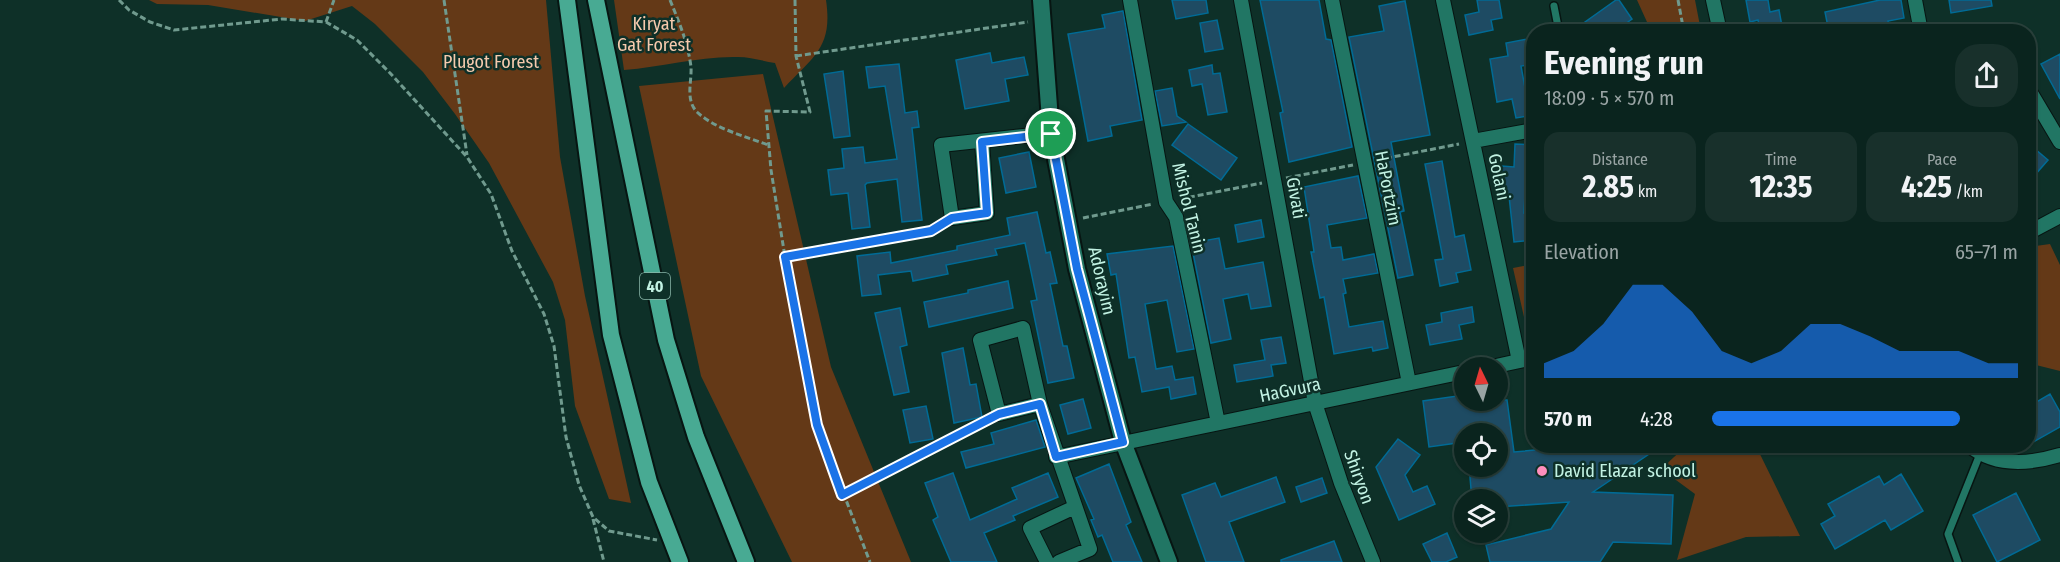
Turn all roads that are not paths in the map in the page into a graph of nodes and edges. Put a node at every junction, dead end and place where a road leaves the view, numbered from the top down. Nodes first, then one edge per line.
1 (567, 0) edge
2 (596, 0) edge
3 (1130, 0) edge
4 (1241, 0) edge
5 (1332, 0) edge
6 (1443, 0) edge
7 (1713, 0) edge
8 (1915, 0) edge
9 (1044, 1) edge
10 (1554, 6) dead end
11 (1557, 24) edge
12 (1718, 24) edge
13 (1920, 24) edge
14 (2036, 102) edge
15 (1526, 131) edge
16 (1051, 134) junction
17 (1473, 141) junction
18 (982, 142) junction
19 (2060, 142) edge
20 (2060, 216) edge
21 (2036, 229) edge
22 (1526, 359) edge
23 (1508, 363) edge
24 (1454, 374) edge
25 (1408, 383) junction
26 (1315, 403) junction
27 (1040, 404) junction
28 (1218, 423) junction
29 (1123, 442) junction
30 (1974, 453) edge
31 (1983, 453) edge
32 (2060, 455) edge
33 (1056, 457) junction
34 (1075, 507) junction
35 (680, 562) edge
36 (746, 562) edge
37 (1047, 562) edge
38 (1059, 562) edge
39 (1169, 562) edge
40 (1373, 562) edge
41 (1958, 562) edge

1 - 35 highway
2 - 36 highway, 40
3 - 28 street, Mishol Tanin
4 - 26 street, Givati
5 - 25 street, HaPortzim
6 - 17 street, Golani
7 - 12 street
8 - 13 street
9 - 16 street, Adorayim
10 - 11 lane
14 - 19 street
15 - 17 street
16 - 18 street
16 - 29 street, Adorayim
17 - 22 street, Golani
18 - 18 street
20 - 21 street
22 - 23 street
24 - 25 street, HaGvura
25 - 26 street, HaGvura
26 - 28 street, HaGvura
26 - 40 street, Shiryon
27 - 27 street
27 - 33 street
28 - 29 street, HaGvura
29 - 33 street, HaGvura
29 - 39 street, Adorayim
30 - 41 lane
31 - 32 street
33 - 34 street
34 - 37 street
34 - 38 street

